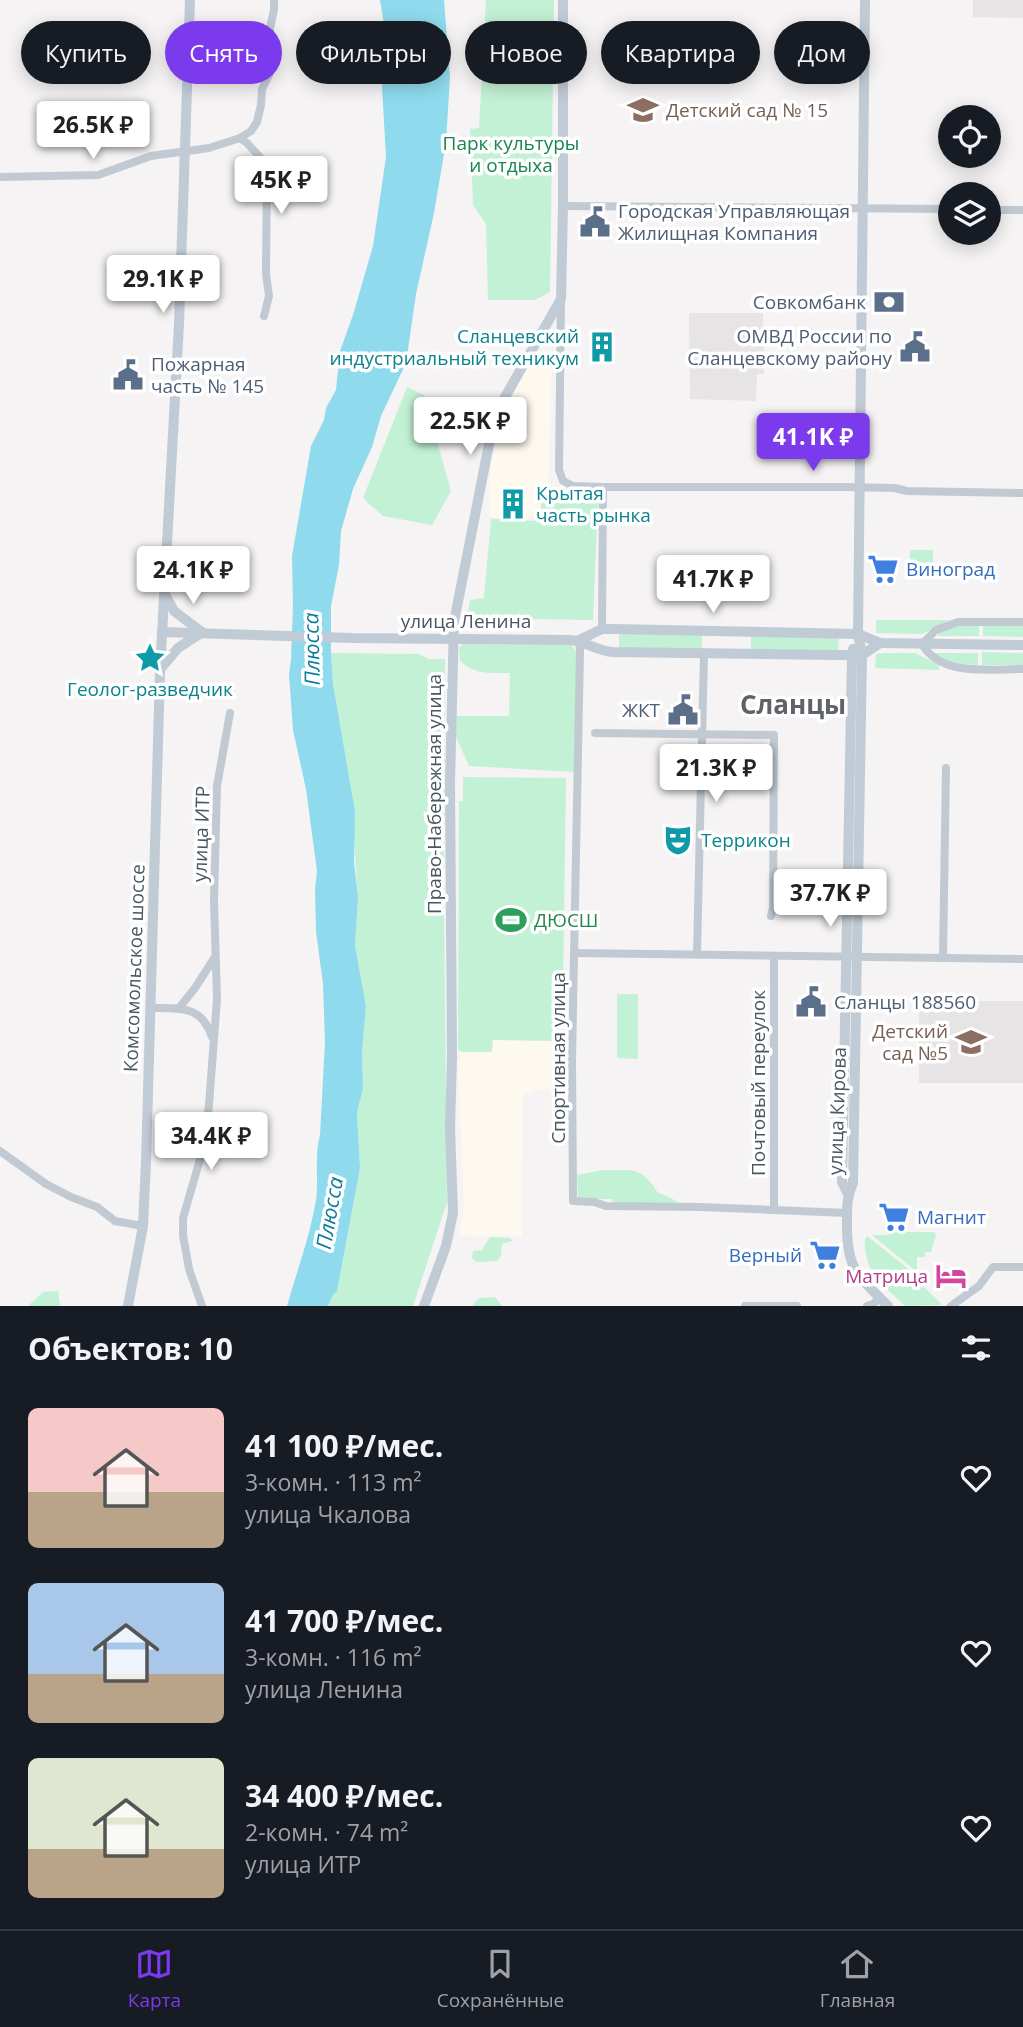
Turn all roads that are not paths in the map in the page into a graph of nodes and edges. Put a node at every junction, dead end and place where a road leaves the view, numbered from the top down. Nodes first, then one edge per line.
1 (190, 0) edge
2 (274, 0) edge
3 (563, 0) edge
4 (865, 0) edge
5 (240, 138) junction
6 (186, 150) junction
7 (0, 177) edge
8 (563, 206) junction
9 (862, 208) junction
10 (938, 209) edge
11 (1001, 209) edge
12 (1023, 210) edge
13 (561, 299) junction
14 (264, 316) dead end
15 (603, 487) junction
16 (858, 487) junction
17 (1023, 493) edge
18 (165, 593) junction
19 (1023, 622) edge
20 (602, 629) junction
21 (162, 632) junction
22 (203, 633) junction
23 (858, 634) junction
24 (453, 639) junction
25 (579, 640) junction
26 (880, 643) junction
27 (922, 644) junction
28 (1023, 645) edge
29 (602, 651) junction
30 (704, 653) junction
31 (857, 655) junction
32 (1023, 669) edge
33 (160, 671) junction
34 (230, 713) dead end
35 (595, 733) dead end
36 (703, 734) junction
37 (946, 768) dead end
38 (771, 916) dead end
39 (574, 953) junction
40 (697, 954) junction
41 (774, 956) junction
42 (846, 956) junction
43 (858, 956) junction
44 (215, 957) junction
45 (943, 957) junction
46 (1023, 958) edge
47 (151, 1008) junction
48 (178, 1008) junction
49 (213, 1039) junction
50 (0, 1151) edge
51 (848, 1194) junction
52 (774, 1210) junction
53 (847, 1213) junction
54 (143, 1226) junction
55 (1023, 1267) edge
56 (884, 1302) edge
57 (128, 1306) edge
58 (202, 1306) edge
59 (424, 1306) edge
60 (745, 1306) edge
61 (797, 1306) edge
62 (867, 1306) edge
63 (951, 1306) edge

1 - 6 main road, Комсомольское шоссе
2 - 5 street
3 - 8 main road
4 - 9 main road, улица Кирова
5 - 6 street
5 - 14 street
6 - 7 street
6 - 18 main road, Комсомольское шоссе
8 - 9 street
8 - 13 main road
9 - 10 street
9 - 16 main road, улица Кирова
11 - 12 street
13 - 15 street
13 - 24 main road, Право-Набережная улица
15 - 16 street
15 - 20 street
16 - 17 street
16 - 23 main road, улица Кирова
18 - 21 main road, Комсомольское шоссе
18 - 22 main road
19 - 27 street
20 - 23 main road, улица Ленина
20 - 25 main road, улица Ленина
20 - 29 main road
21 - 22 main road
21 - 33 main road, Комсомольское шоссе
22 - 24 main road, улица Ленина
22 - 33 main road
23 - 26 main road, улица Ленина
23 - 31 main road, улица Кирова
24 - 25 main road, улица Ленина
24 - 59 main road, Право-Набережная улица
25 - 29 main road, улица Ленина
25 - 39 street, Спортивная улица
26 - 27 main road, улица Ленина
26 - 31 main road
27 - 28 main road, улица Ленина
27 - 32 street
29 - 30 main road, улица Ленина
30 - 31 main road, улица Ленина
30 - 36 street
31 - 42 main road, улица Кирова
31 - 43 main road, улица Кирова
33 - 47 main road, Комсомольское шоссе
34 - 44 street, улица ИТР
35 - 36 street
36 - 38 street
36 - 40 street
37 - 45 street
39 - 40 street
39 - 52 street, Спортивная улица
40 - 41 street
41 - 42 street
41 - 52 street, Почтовый переулок
42 - 43 street
42 - 51 main road, улица Кирова
43 - 45 street
43 - 51 main road, улица Кирова
44 - 48 street
44 - 49 street, улица ИТР
45 - 46 street
47 - 48 street
47 - 54 main road, Комсомольское шоссе
48 - 49 street
49 - 58 street, улица ИТР
50 - 54 street
51 - 53 main road
52 - 53 street, Спортивная улица
53 - 56 main road
54 - 57 main road, Комсомольское шоссе
55 - 63 street
56 - 62 street
60 - 61 street

